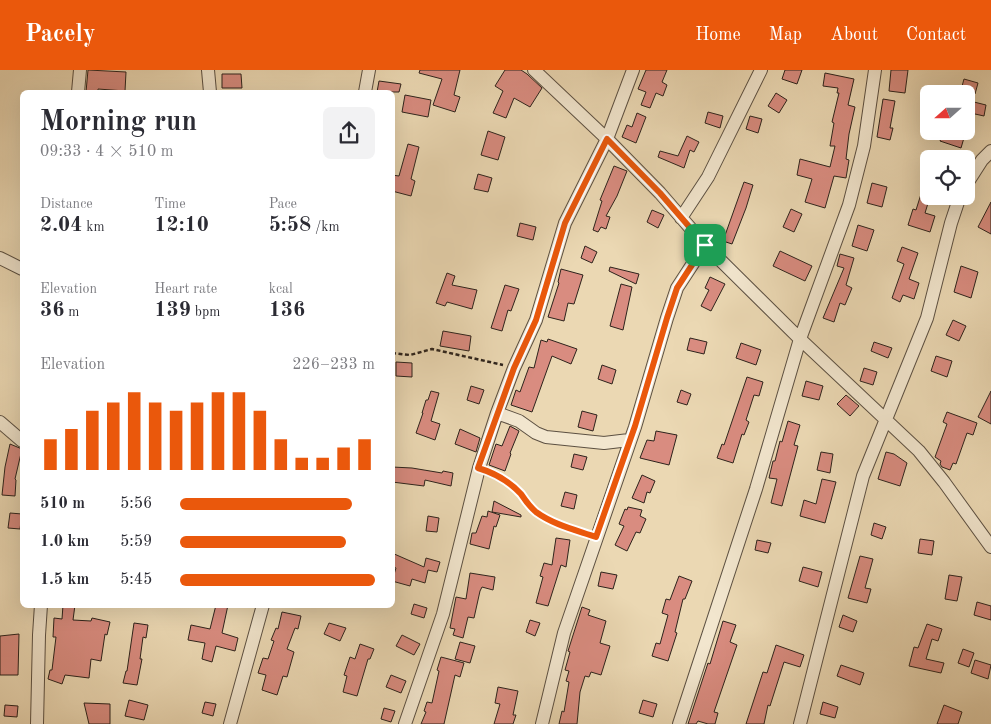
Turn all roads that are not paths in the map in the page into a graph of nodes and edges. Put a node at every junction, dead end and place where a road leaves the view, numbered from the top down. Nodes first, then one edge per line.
1 (80, 70) edge
2 (208, 70) edge
3 (369, 70) edge
4 (534, 70) edge
5 (633, 70) edge
6 (761, 70) edge
7 (875, 70) edge
8 (78, 90) edge
9 (210, 90) edge
10 (365, 90) edge
11 (607, 139) junction
12 (991, 151) edge
13 (975, 171) edge
14 (957, 205) edge
15 (681, 218) junction
16 (705, 245) junction
17 (0, 258) edge
18 (20, 268) edge
19 (800, 339) junction
20 (497, 413) junction
21 (886, 420) junction
22 (0, 422) edge
23 (20, 439) edge
24 (629, 440) junction
25 (991, 547) edge
26 (41, 608) edge
27 (262, 608) edge
28 (37, 724) edge
29 (230, 724) edge
30 (405, 724) edge
31 (542, 724) edge
32 (679, 724) edge
33 (800, 724) edge

1 - 8 street
2 - 9 street
3 - 10 street
4 - 11 street
5 - 11 street
6 - 15 street
7 - 19 street
11 - 15 street
11 - 20 street
12 - 13 street
14 - 21 street
15 - 16 street
16 - 19 street
16 - 24 street
17 - 18 street
19 - 21 street
19 - 32 street
20 - 24 street
20 - 30 street
21 - 25 street
21 - 33 street
22 - 23 street
24 - 31 street
26 - 28 street
27 - 29 street

